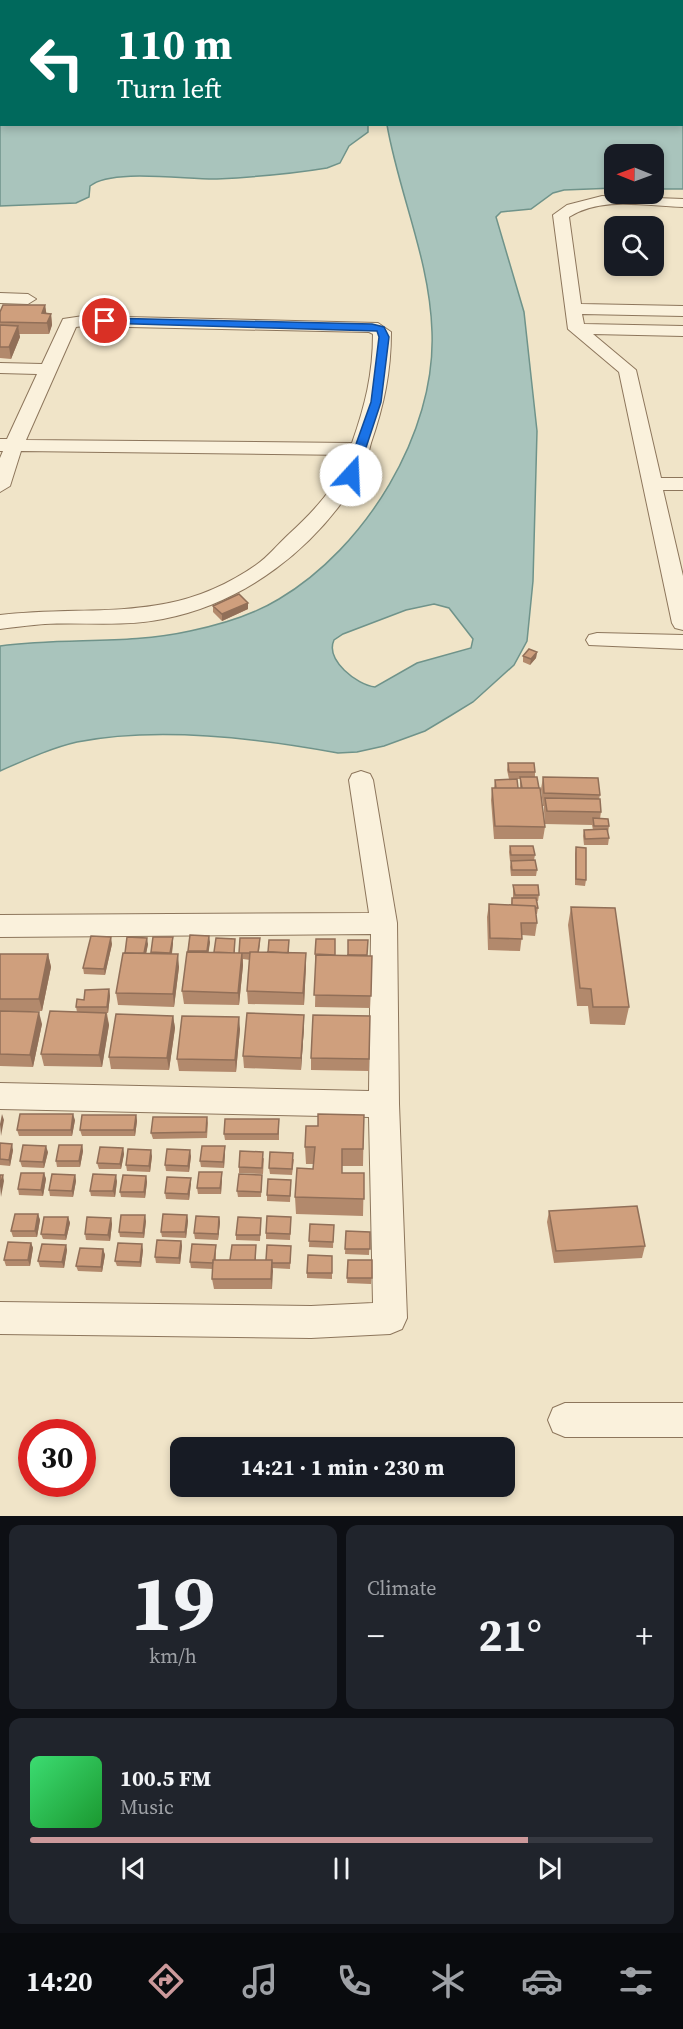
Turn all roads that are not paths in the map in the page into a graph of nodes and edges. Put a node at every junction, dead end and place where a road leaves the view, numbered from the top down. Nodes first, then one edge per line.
1 (683, 203) edge
2 (0, 298) edge
3 (28, 299) dead end
4 (573, 309) junction
5 (683, 311) edge
6 (576, 329) junction
7 (683, 331) edge
8 (0, 368) edge
9 (48, 369) junction
10 (7, 445) edge
11 (360, 449) junction
12 (652, 484) junction
13 (683, 484) edge
14 (0, 486) edge
15 (0, 622) edge
16 (683, 623) edge
17 (597, 640) dead end
18 (683, 642) edge
19 (361, 780) dead end
20 (384, 923) junction
21 (0, 926) edge
22 (0, 1096) edge
23 (384, 1104) junction
24 (0, 1318) edge
25 (565, 1420) dead end
26 (683, 1420) edge

1 - 4 street
2 - 3 street
4 - 5 street
4 - 6 street
6 - 7 street
6 - 12 street
8 - 9 street
9 - 10 street
9 - 11 street
10 - 11 street
10 - 14 street
11 - 15 street
12 - 13 street
12 - 16 street
17 - 18 street
19 - 20 street
20 - 21 street
20 - 23 street
22 - 23 street
23 - 24 street
25 - 26 street

